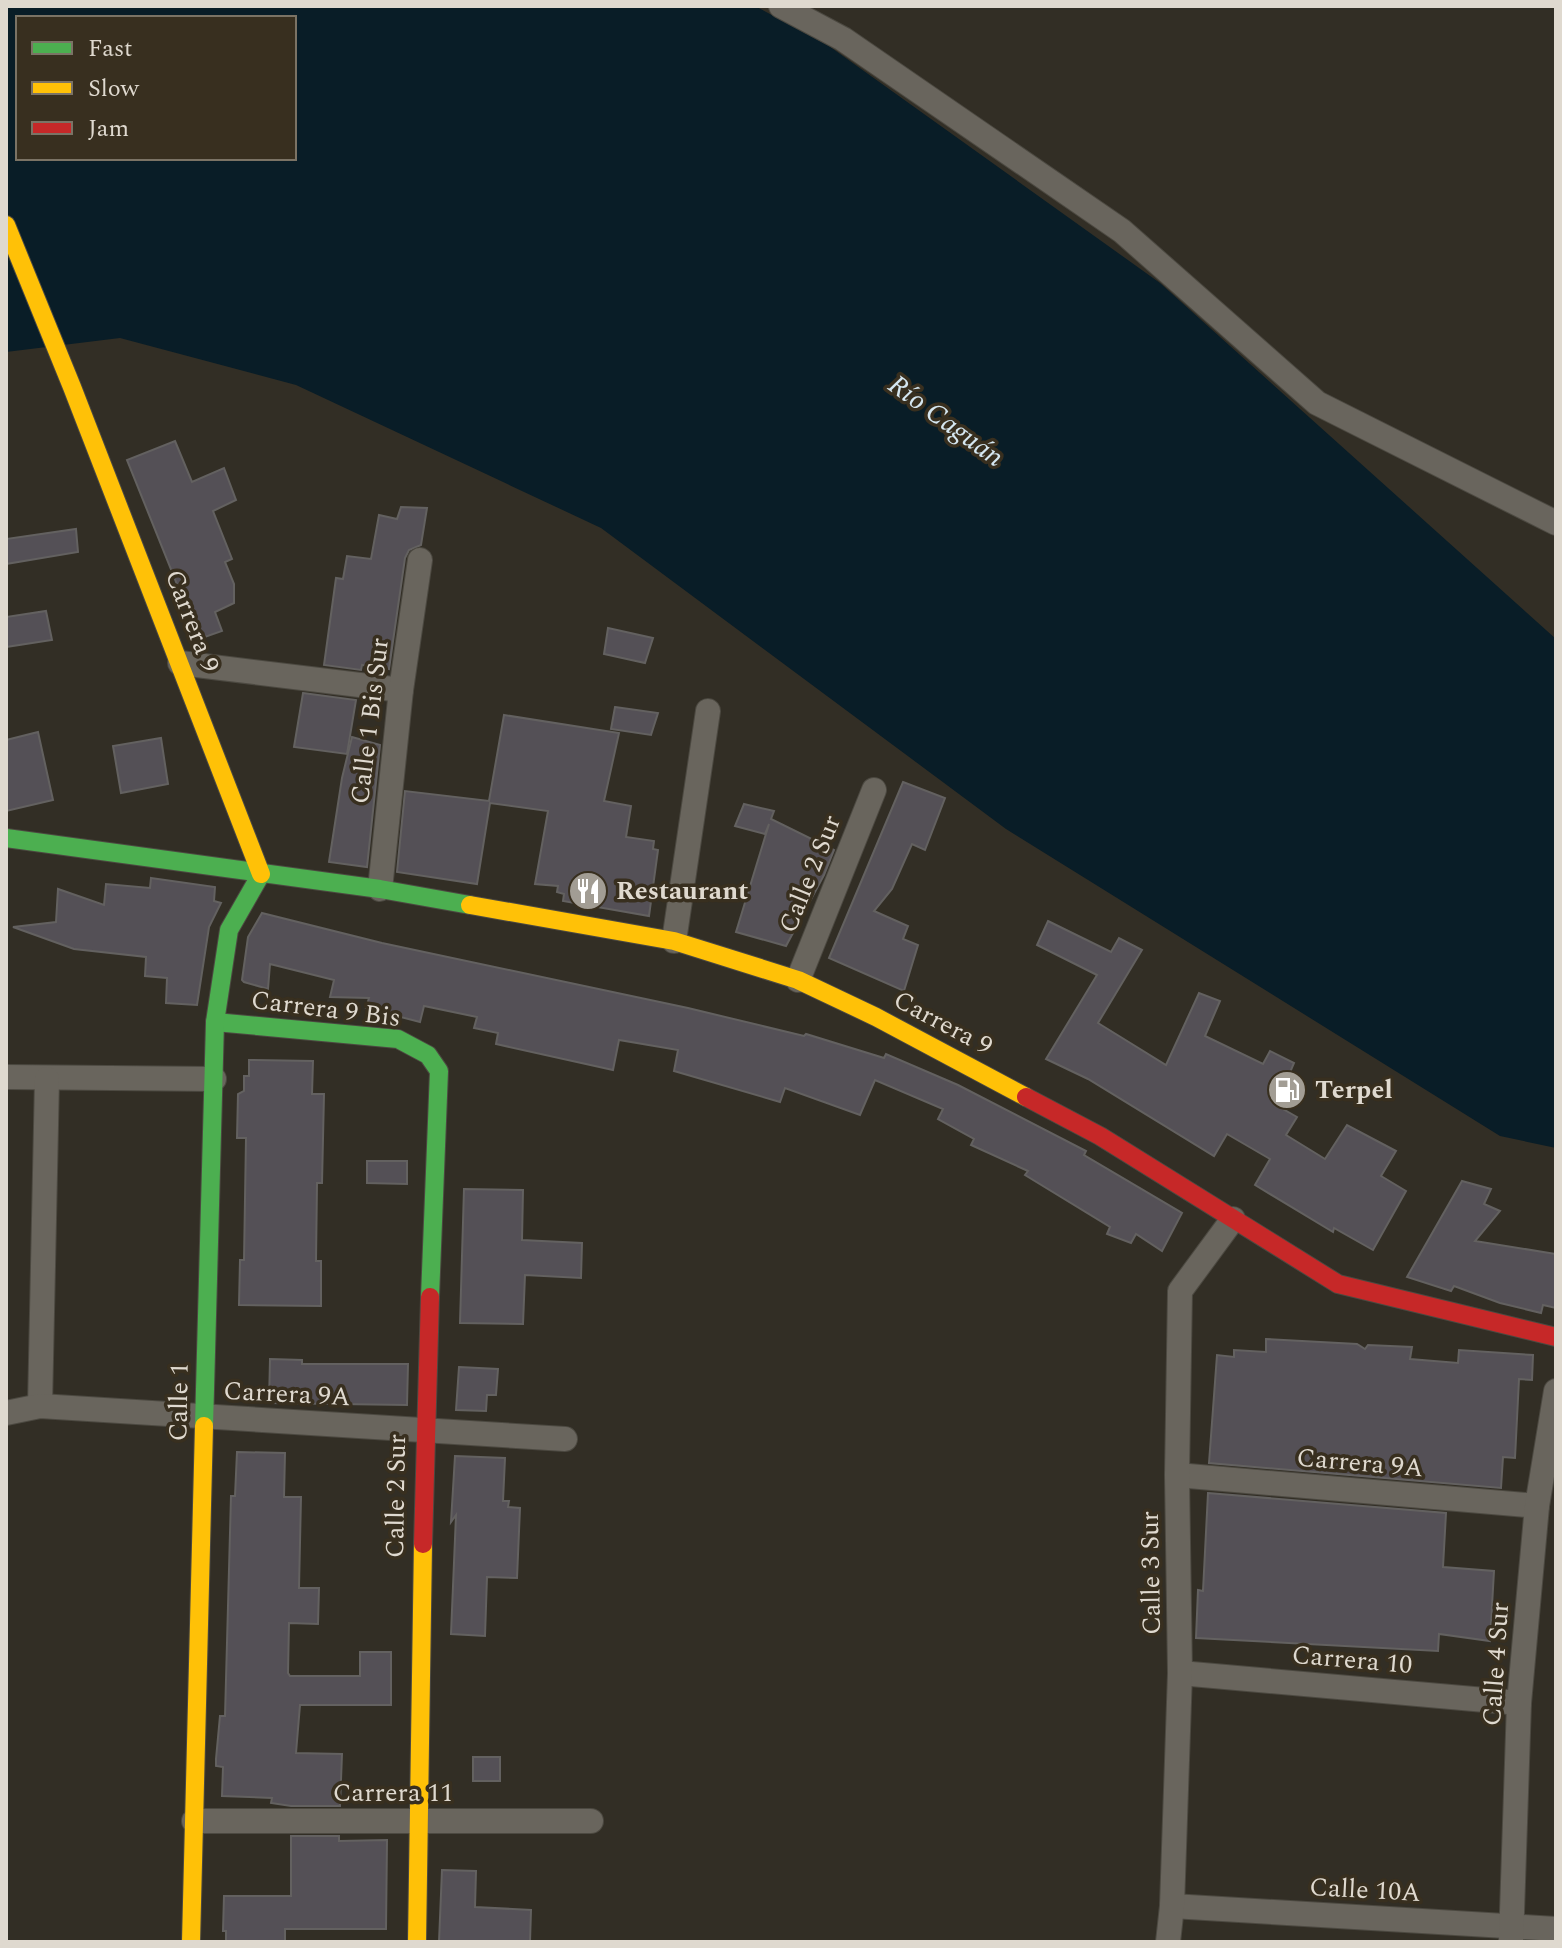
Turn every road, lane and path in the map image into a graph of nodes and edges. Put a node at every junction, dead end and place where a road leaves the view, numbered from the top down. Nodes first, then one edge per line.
1 (781, 6) edge
2 (6, 225) edge
3 (1556, 523) edge
4 (420, 560) dead end
5 (180, 663) junction
6 (401, 690) junction
7 (708, 711) dead end
8 (874, 790) dead end
9 (6, 838) edge
10 (261, 874) junction
11 (380, 889) junction
12 (674, 941) junction
13 (798, 980) junction
14 (215, 1022) junction
15 (428, 1055) joint
16 (6, 1077) edge
17 (47, 1079) junction
18 (214, 1079) junction
19 (1233, 1219) junction
20 (1556, 1337) edge
21 (1556, 1391) edge
22 (40, 1406) junction
23 (6, 1413) edge
24 (205, 1417) junction
25 (425, 1430) junction
26 (565, 1439) dead end
27 (1177, 1475) junction
28 (1537, 1506) junction
29 (1180, 1673) junction
30 (1519, 1703) junction
31 (194, 1821) junction
32 (417, 1821) junction
33 (591, 1821) dead end
34 (1172, 1906) junction
35 (1556, 1929) edge
36 (1512, 1934) edge
37 (191, 1942) edge
38 (417, 1942) edge
39 (1168, 1942) edge

1 - 3 street
2 - 5 street, Carrera 9
4 - 6 street, Calle 1 Bis Sur
5 - 6 street
5 - 10 street, Carrera 9
6 - 11 street, Calle 1 Bis Sur
7 - 12 street
8 - 13 street, Calle 2 Sur
9 - 10 street, Carrera 9
10 - 11 street, Carrera 9
10 - 14 street, Calle 1
11 - 12 street, Carrera 9
12 - 13 street, Carrera 9
13 - 19 street, Carrera 9
14 - 15 street, Carrera 9 Bis
14 - 18 street, Calle 1
15 - 25 street, Calle 2 Sur
16 - 17 street
17 - 18 street
17 - 22 street
18 - 24 street, Calle 1
19 - 20 street, Carrera 9
19 - 27 street, Calle 3 Sur
21 - 28 street, Calle 4 Sur
22 - 23 street, Carrera 9A
22 - 24 street, Carrera 9A
24 - 25 street, Carrera 9A
24 - 31 street, Calle 1
25 - 26 street, Carrera 9A
25 - 32 street, Calle 2 Sur
27 - 28 street, Carrera 9A
27 - 29 street, Calle 3 Sur
28 - 30 street, Calle 4 Sur
29 - 30 street, Carrera 10
29 - 34 street, Calle 3 Sur
30 - 36 street, Calle 4 Sur
31 - 32 street, Carrera 11
31 - 37 street, Calle 1
32 - 33 street, Carrera 11
32 - 38 street, Calle 2 Sur
34 - 36 street, Calle 10A
34 - 39 street, Calle 3 Sur
35 - 36 street, Calle 10A

